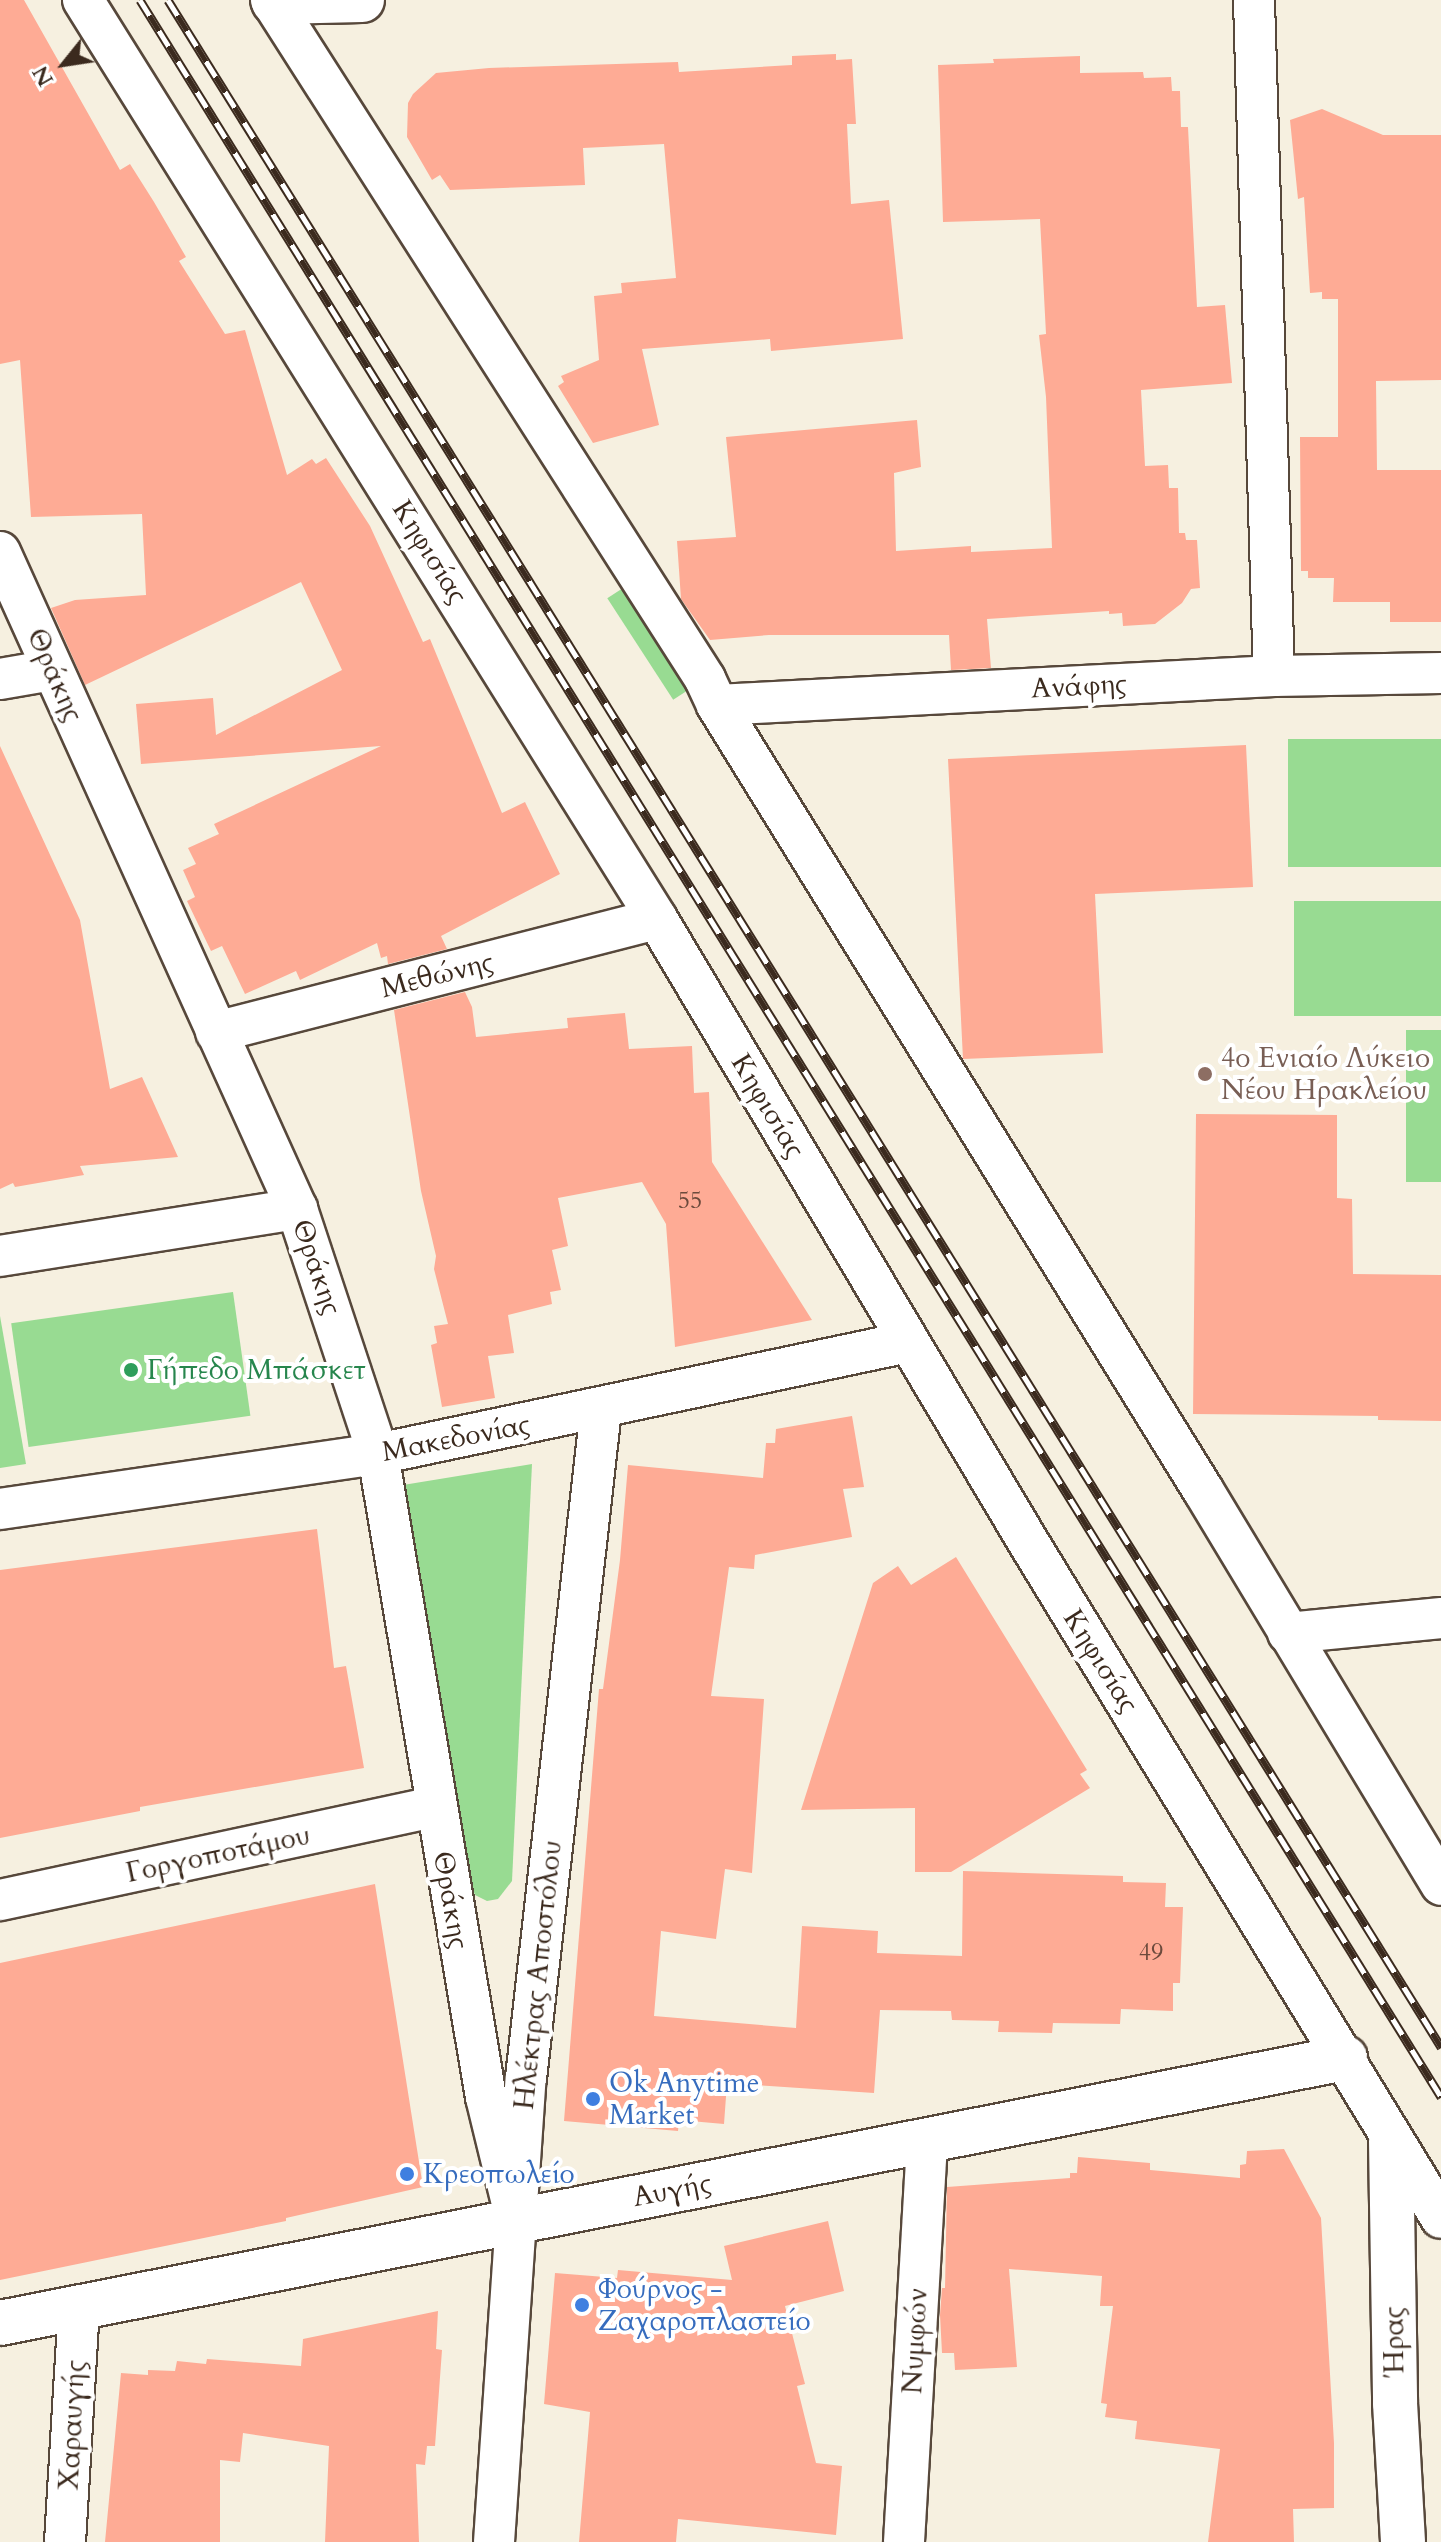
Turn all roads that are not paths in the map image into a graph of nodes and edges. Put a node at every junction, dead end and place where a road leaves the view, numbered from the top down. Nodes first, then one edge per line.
1 (83, 0) edge
2 (362, 0) edge
3 (1254, 0) edge
4 (272, 1) edge
5 (0, 552) edge
6 (52, 670) junction
7 (1441, 673) edge
8 (1274, 676) junction
9 (0, 679) edge
10 (717, 705) junction
11 (657, 919) junction
12 (216, 1032) junction
13 (297, 1209) junction
14 (0, 1256) edge
15 (908, 1342) junction
16 (601, 1409) junction
17 (378, 1454) junction
18 (0, 1509) edge
19 (1441, 1618) edge
20 (1288, 1633) junction
21 (435, 1807) junction
22 (1441, 1885) edge
23 (0, 1900) edge
24 (1345, 2058) junction
25 (927, 2140) junction
26 (1391, 2141) junction
27 (1441, 2218) edge
28 (516, 2220) junction
29 (79, 2308) junction
30 (0, 2323) edge
31 (65, 2542) edge
32 (494, 2542) edge
33 (904, 2542) edge
34 (1403, 2542) edge

1 - 11 street, Κηφισίας
2 - 4 street
3 - 8 street
4 - 10 street
5 - 6 street, Θράκης
6 - 9 street
6 - 12 street, Θράκης
7 - 8 street, Ανάφης
8 - 10 street, Ανάφης
10 - 20 street
11 - 12 street, Μεθώνης
11 - 15 street, Κηφισίας
12 - 13 street, Θράκης
13 - 14 street
13 - 17 street, Θράκης
15 - 16 street, Μακεδονίας
15 - 24 street, Κηφισίας
16 - 17 street, Μακεδονίας
16 - 28 street, Ηλέκτρας Αποστόλου
17 - 18 street, Μακεδονίας
17 - 21 street, Θράκης
19 - 20 street
20 - 22 street
21 - 23 street, Γοργοποτάμου
21 - 28 street, Θράκης
24 - 25 street, Αυγής
24 - 26 street, Κηφισίας
25 - 28 street, Αυγής
25 - 33 street, Νυμφών
26 - 27 street, Κηφισίας
26 - 34 street, Ήρας
28 - 29 street, Αυγής
28 - 32 street, Ηλέκτρας Αποστόλου
29 - 30 street, Αυγής
29 - 31 street, Χαραυγής

